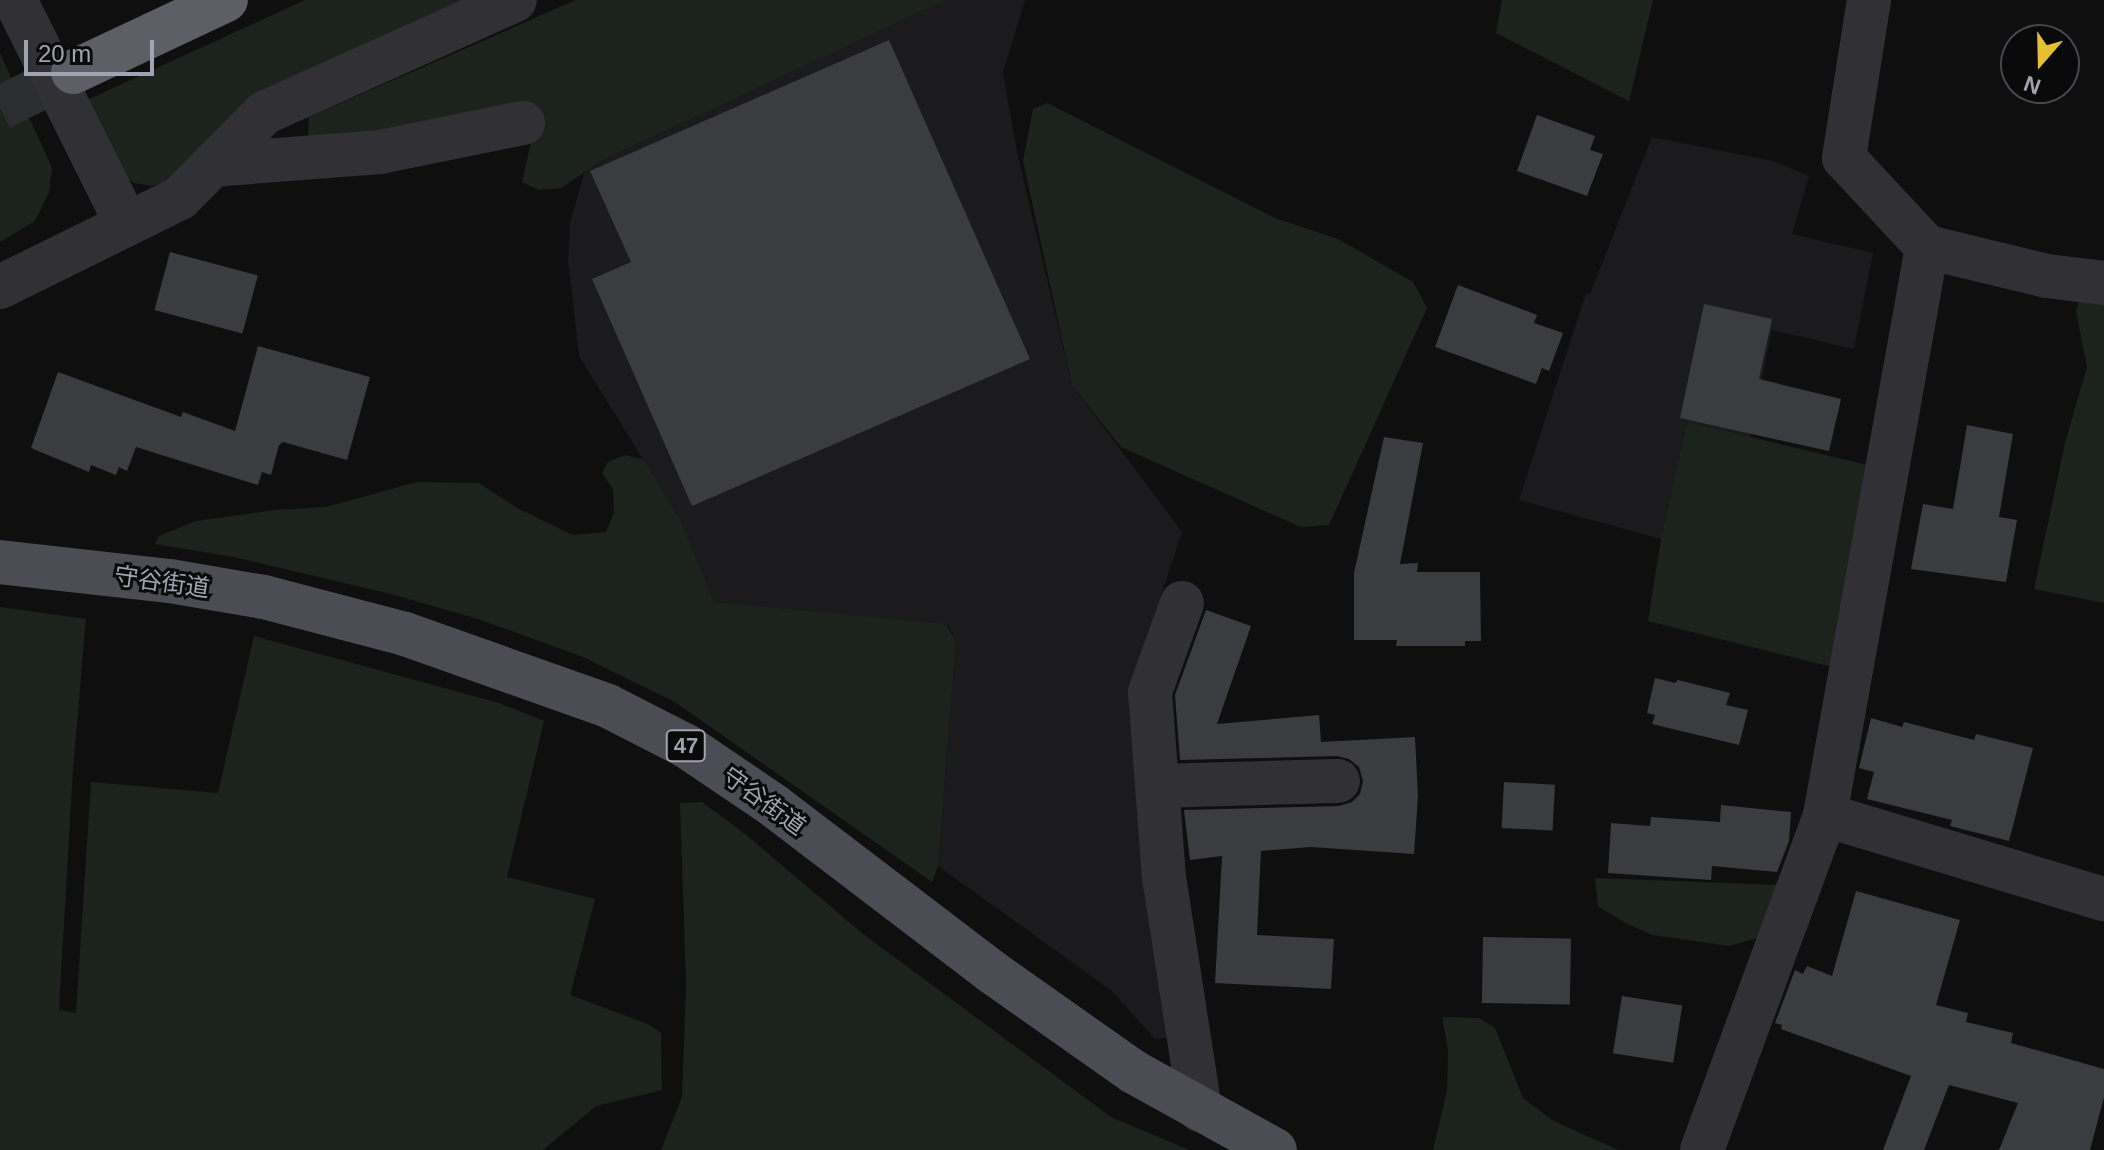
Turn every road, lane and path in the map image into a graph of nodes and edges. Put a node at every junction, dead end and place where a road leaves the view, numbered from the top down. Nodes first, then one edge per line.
1 (15, 0) edge
2 (226, 0) edge
3 (515, 0) edge
4 (1869, 0) edge
5 (73, 72) tunnel mouth
6 (523, 123) dead end
7 (212, 165) junction
8 (126, 223) junction
9 (1927, 247) junction
10 (2104, 283) edge
11 (0, 287) edge
12 (0, 562) edge
13 (1182, 603) dead end
14 (1338, 781) dead end
15 (1157, 786) junction
16 (1825, 815) junction
17 (2104, 899) edge
18 (1200, 1110) junction
19 (1275, 1150) edge
20 (1702, 1150) edge

1 - 8 street
2 - 5 highway
3 - 7 street
4 - 9 street
6 - 7 street
7 - 8 street
8 - 11 street
9 - 10 street
9 - 16 street
12 - 18 main road, 守谷街道 / 47
13 - 15 street
14 - 15 street
15 - 18 street
16 - 17 street
16 - 20 street
18 - 19 main road, 守谷街道 / 47

